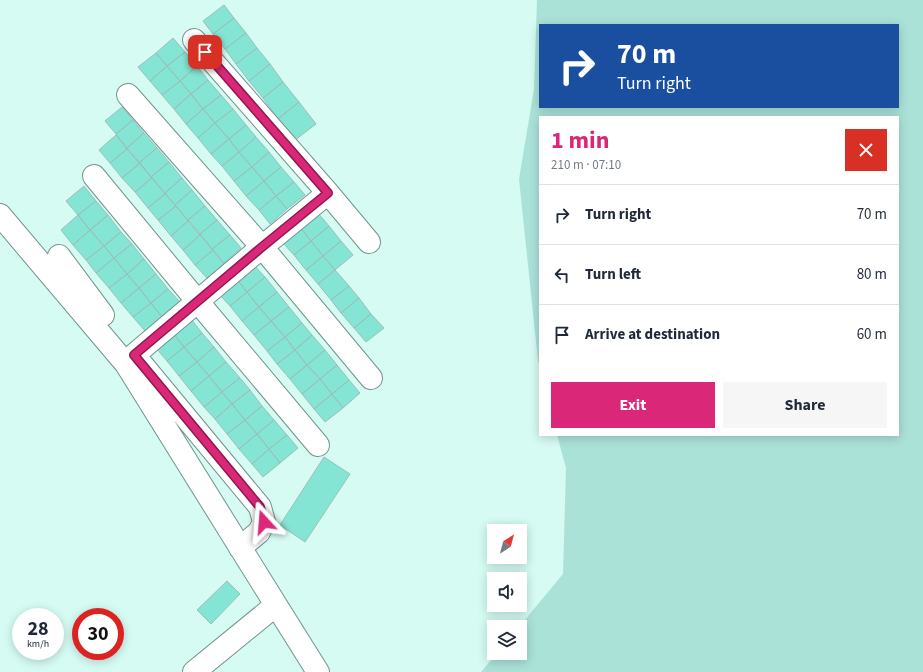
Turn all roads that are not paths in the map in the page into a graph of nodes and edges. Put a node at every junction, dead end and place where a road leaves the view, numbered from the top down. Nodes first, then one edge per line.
1 (194, 40) dead end
2 (128, 95) dead end
3 (94, 176) dead end
4 (328, 193) junction
5 (0, 215) edge
6 (368, 242) dead end
7 (262, 247) junction
8 (59, 256) dead end
9 (198, 302) junction
10 (134, 355) junction
11 (371, 378) dead end
12 (318, 445) dead end
13 (240, 548) junction
14 (276, 606) junction
15 (194, 672) edge
16 (318, 672) edge

1 - 4 street
2 - 7 street
3 - 9 street
4 - 6 street
4 - 7 street
5 - 13 street
7 - 9 street
7 - 11 street
8 - 10 street
9 - 10 street
9 - 12 street
10 - 13 street
13 - 14 street
14 - 15 street
14 - 16 street

